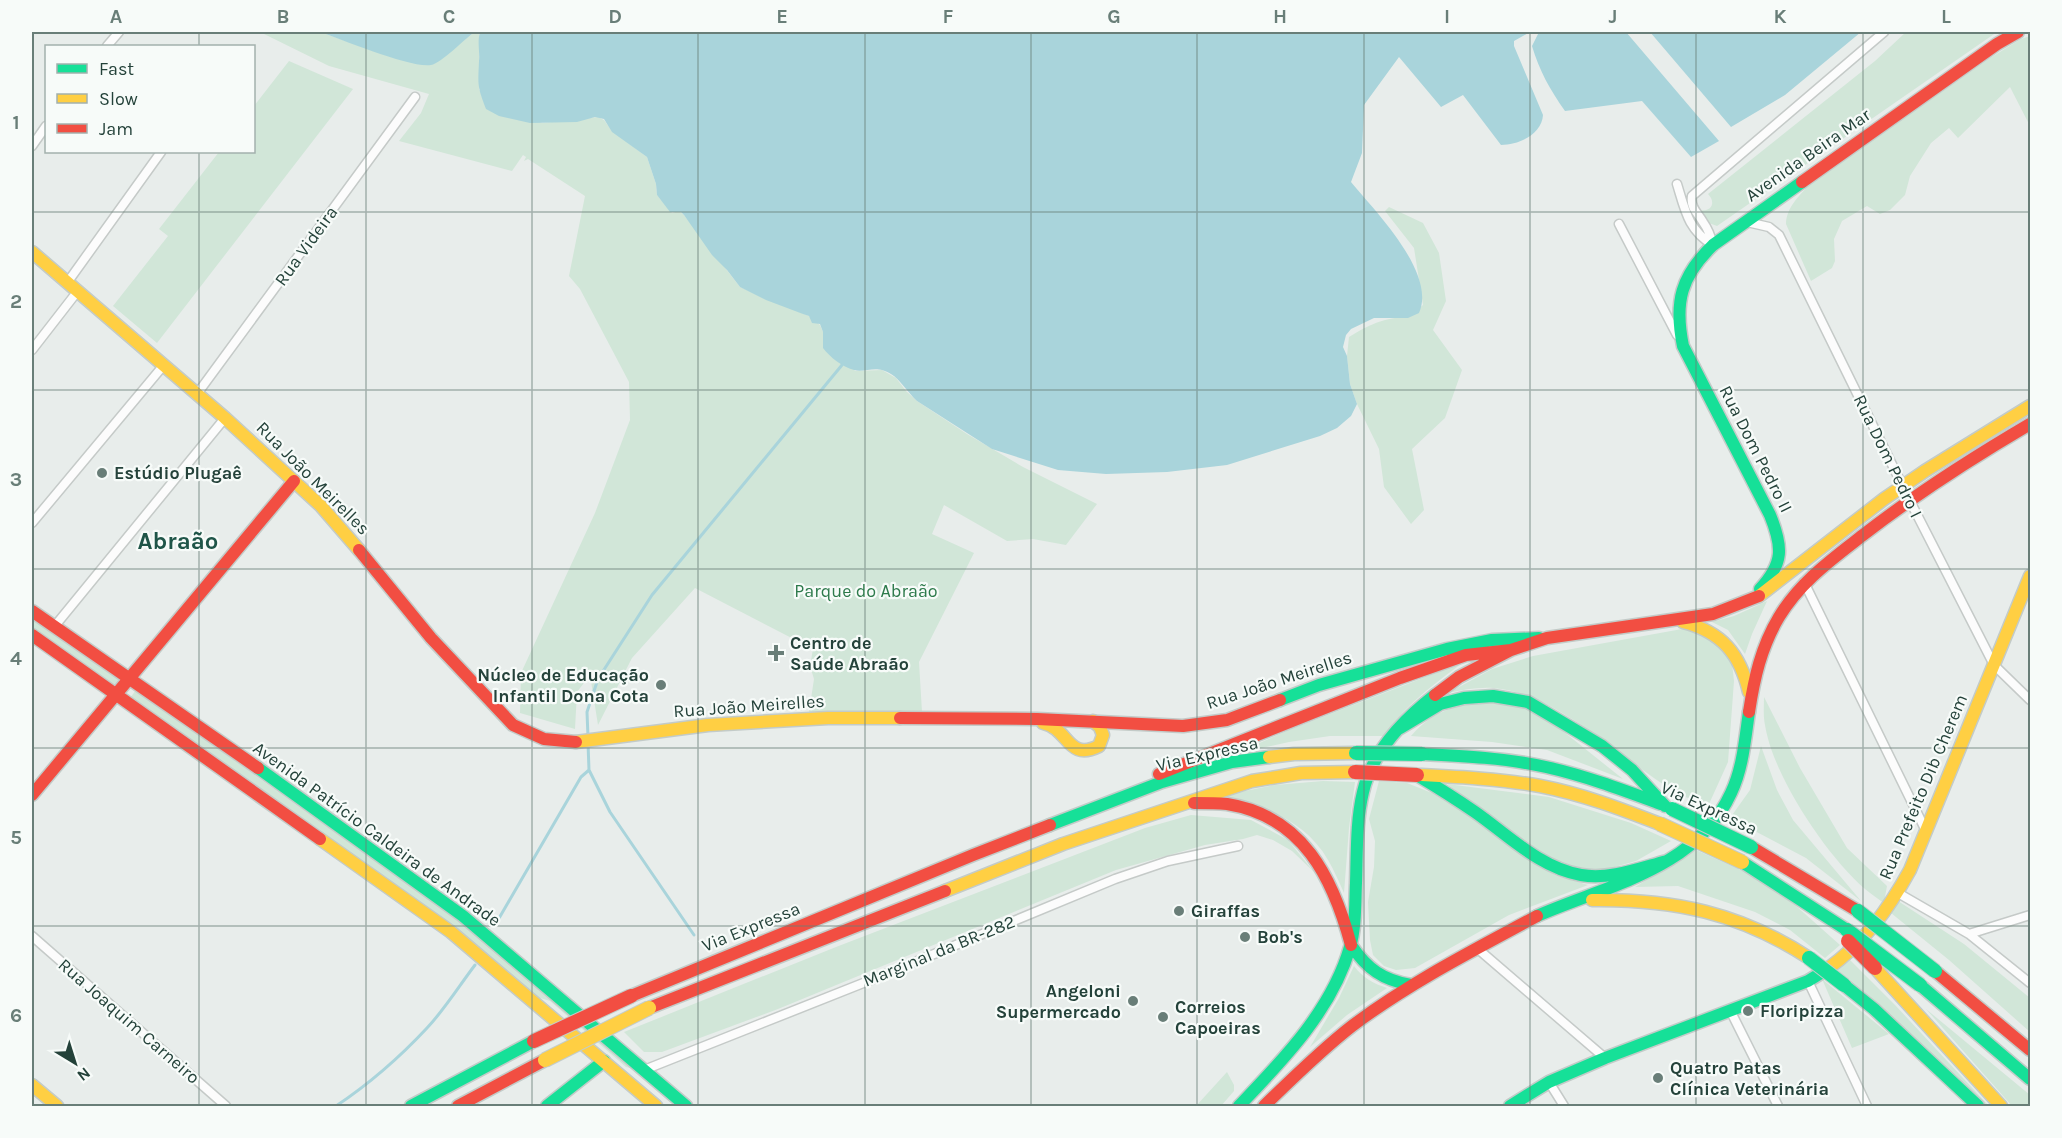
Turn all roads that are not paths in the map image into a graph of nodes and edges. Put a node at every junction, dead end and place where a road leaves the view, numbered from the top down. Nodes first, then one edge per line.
1 (119, 32) edge
2 (1884, 32) edge
3 (2018, 32) edge
4 (108, 45) edge
5 (416, 97) dead end
6 (45, 127) edge
7 (32, 146) edge
8 (160, 153) edge
9 (1677, 184) dead end
10 (1745, 222) junction
11 (1619, 224) dead end
12 (1713, 245) junction
13 (32, 252) edge
14 (72, 287) junction
15 (1663, 308) junction
16 (1678, 314) junction
17 (1683, 345) junction
18 (32, 350) edge
19 (163, 366) junction
20 (197, 394) junction
21 (2031, 406) edge
22 (2018, 414) junction
23 (225, 418) junction
24 (2029, 430) edge
25 (294, 481) junction
26 (1903, 486) junction
27 (1910, 501) junction
28 (32, 523) edge
29 (2031, 576) edge
30 (1804, 582) junction
31 (1745, 603) junction
32 (32, 611) edge
33 (1676, 621) junction
34 (54, 627) junction
35 (32, 635) edge
36 (1547, 638) junction
37 (1511, 650) junction
38 (1994, 665) junction
39 (129, 678) junction
40 (116, 694) junction
41 (2031, 700) edge
42 (1750, 706) junction
43 (1037, 719) junction
44 (1093, 721) junction
45 (1400, 728) junction
46 (196, 751) junction
47 (240, 756) junction
48 (1417, 775) junction
49 (32, 795) edge
50 (1182, 804) junction
51 (1668, 807) junction
52 (1084, 813) junction
53 (1926, 831) junction
54 (1238, 846) dead end
55 (1667, 861) junction
56 (1898, 893) junction
57 (1578, 901) junction
58 (2031, 915) edge
59 (1844, 933) junction
60 (1969, 934) junction
61 (32, 936) edge
62 (1351, 945) junction
63 (1478, 949) junction
64 (1808, 981) junction
65 (2031, 983) edge
66 (1411, 985) junction
67 (1730, 1010) junction
68 (2031, 1050) edge
69 (1605, 1058) junction
70 (604, 1061) junction
71 (644, 1070) junction
72 (623, 1078) junction
73 (2031, 1079) edge
74 (1549, 1082) junction
75 (32, 1085) edge
76 (57, 1107) edge
77 (226, 1107) edge
78 (411, 1107) edge
79 (458, 1107) edge
80 (547, 1107) edge
81 (656, 1107) edge
82 (686, 1107) edge
83 (1239, 1107) edge
84 (1264, 1107) edge
85 (1510, 1107) edge
86 (1564, 1107) edge
87 (1778, 1107) edge
88 (1867, 1107) edge
89 (1978, 1107) edge
90 (2001, 1107) edge

1 - 4 street
2 - 12 street
3 - 10 main road, Avenida Beira Mar
5 - 20 street, Rua Videira
6 - 7 street
8 - 14 street
9 - 12 street
10 - 12 main road, Avenida Beira Mar
10 - 26 street, Rua Dom Pedro I
11 - 15 street, Rua Dom Pedro II
12 - 16 main road, Avenida Beira Mar
13 - 14 main road, Rua João Meirelles
14 - 18 street
14 - 19 main road, Rua João Meirelles
15 - 16 street
15 - 17 street, Rua Dom Pedro II
16 - 17 main road, Avenida Beira Mar
17 - 31 main road, Rua Dom Pedro II
19 - 20 main road, Rua João Meirelles
19 - 28 street
20 - 23 main road, Rua João Meirelles
21 - 22 main road
22 - 24 main road
22 - 26 main road
23 - 25 main road, Rua João Meirelles
23 - 34 street
24 - 27 main road
25 - 39 main road
25 - 43 main road, Rua João Meirelles
26 - 27 street, Rua Dom Pedro I
26 - 31 main road
27 - 30 main road
27 - 38 street, Rua Dom Pedro I
29 - 38 main road, Rua Prefeito Dib Cherem
30 - 42 main road
30 - 53 street
31 - 33 main road
32 - 34 main road, Avenida Patrício Caldeira de Andrade
33 - 36 main road
33 - 42 main road
34 - 39 main road, Avenida Patrício Caldeira de Andrade
35 - 40 main road, Avenida Patrício Caldeira de Andrade
36 - 37 main road
36 - 44 main road, Rua João Meirelles
37 - 45 main road
37 - 52 main road
38 - 41 street, Rua Dom Pedro I
38 - 53 main road, Rua Prefeito Dib Cherem
39 - 40 main road
39 - 47 main road, Avenida Patrício Caldeira de Andrade
40 - 46 main road, Avenida Patrício Caldeira de Andrade
40 - 49 main road
42 - 55 main road
43 - 44 main road, Rua João Meirelles
43 - 44 main road
45 - 51 main road
45 - 62 main road
46 - 47 main road
46 - 70 main road, Avenida Patrício Caldeira de Andrade
47 - 71 main road, Avenida Patrício Caldeira de Andrade
48 - 50 main road, Via Expressa, bridge
48 - 55 main road
48 - 59 main road, Via Expressa, bridge
50 - 62 main road
50 - 79 main road, Via Expressa, bridge
51 - 52 main road, Via Expressa, bridge
51 - 68 main road, Via Expressa, bridge
52 - 78 main road, Via Expressa, bridge
53 - 56 main road, Rua Prefeito Dib Cherem
54 - 71 street, Marginal da BR-282
55 - 57 main road
56 - 60 street
56 - 64 main road, Rua Prefeito Dib Cherem
57 - 63 main road
57 - 89 main road, bridge
58 - 60 street
59 - 73 main road, Via Expressa, bridge
59 - 90 main road, bridge
60 - 65 street
61 - 77 street, Rua Joaquim Carneiro
62 - 66 main road
62 - 83 main road
63 - 66 main road
63 - 69 street
64 - 67 main road, Rua Prefeito Dib Cherem
64 - 88 street
66 - 84 main road
67 - 69 main road, Rua Prefeito Dib Cherem
67 - 87 street
69 - 74 main road, Rua Prefeito Dib Cherem
70 - 72 main road, Avenida Patrício Caldeira de Andrade
70 - 80 main road
71 - 72 main road
71 - 82 main road, Avenida Patrício Caldeira de Andrade
72 - 81 main road, Avenida Patrício Caldeira de Andrade
74 - 85 main road, Rua Prefeito Dib Cherem
74 - 86 street
75 - 76 main road

